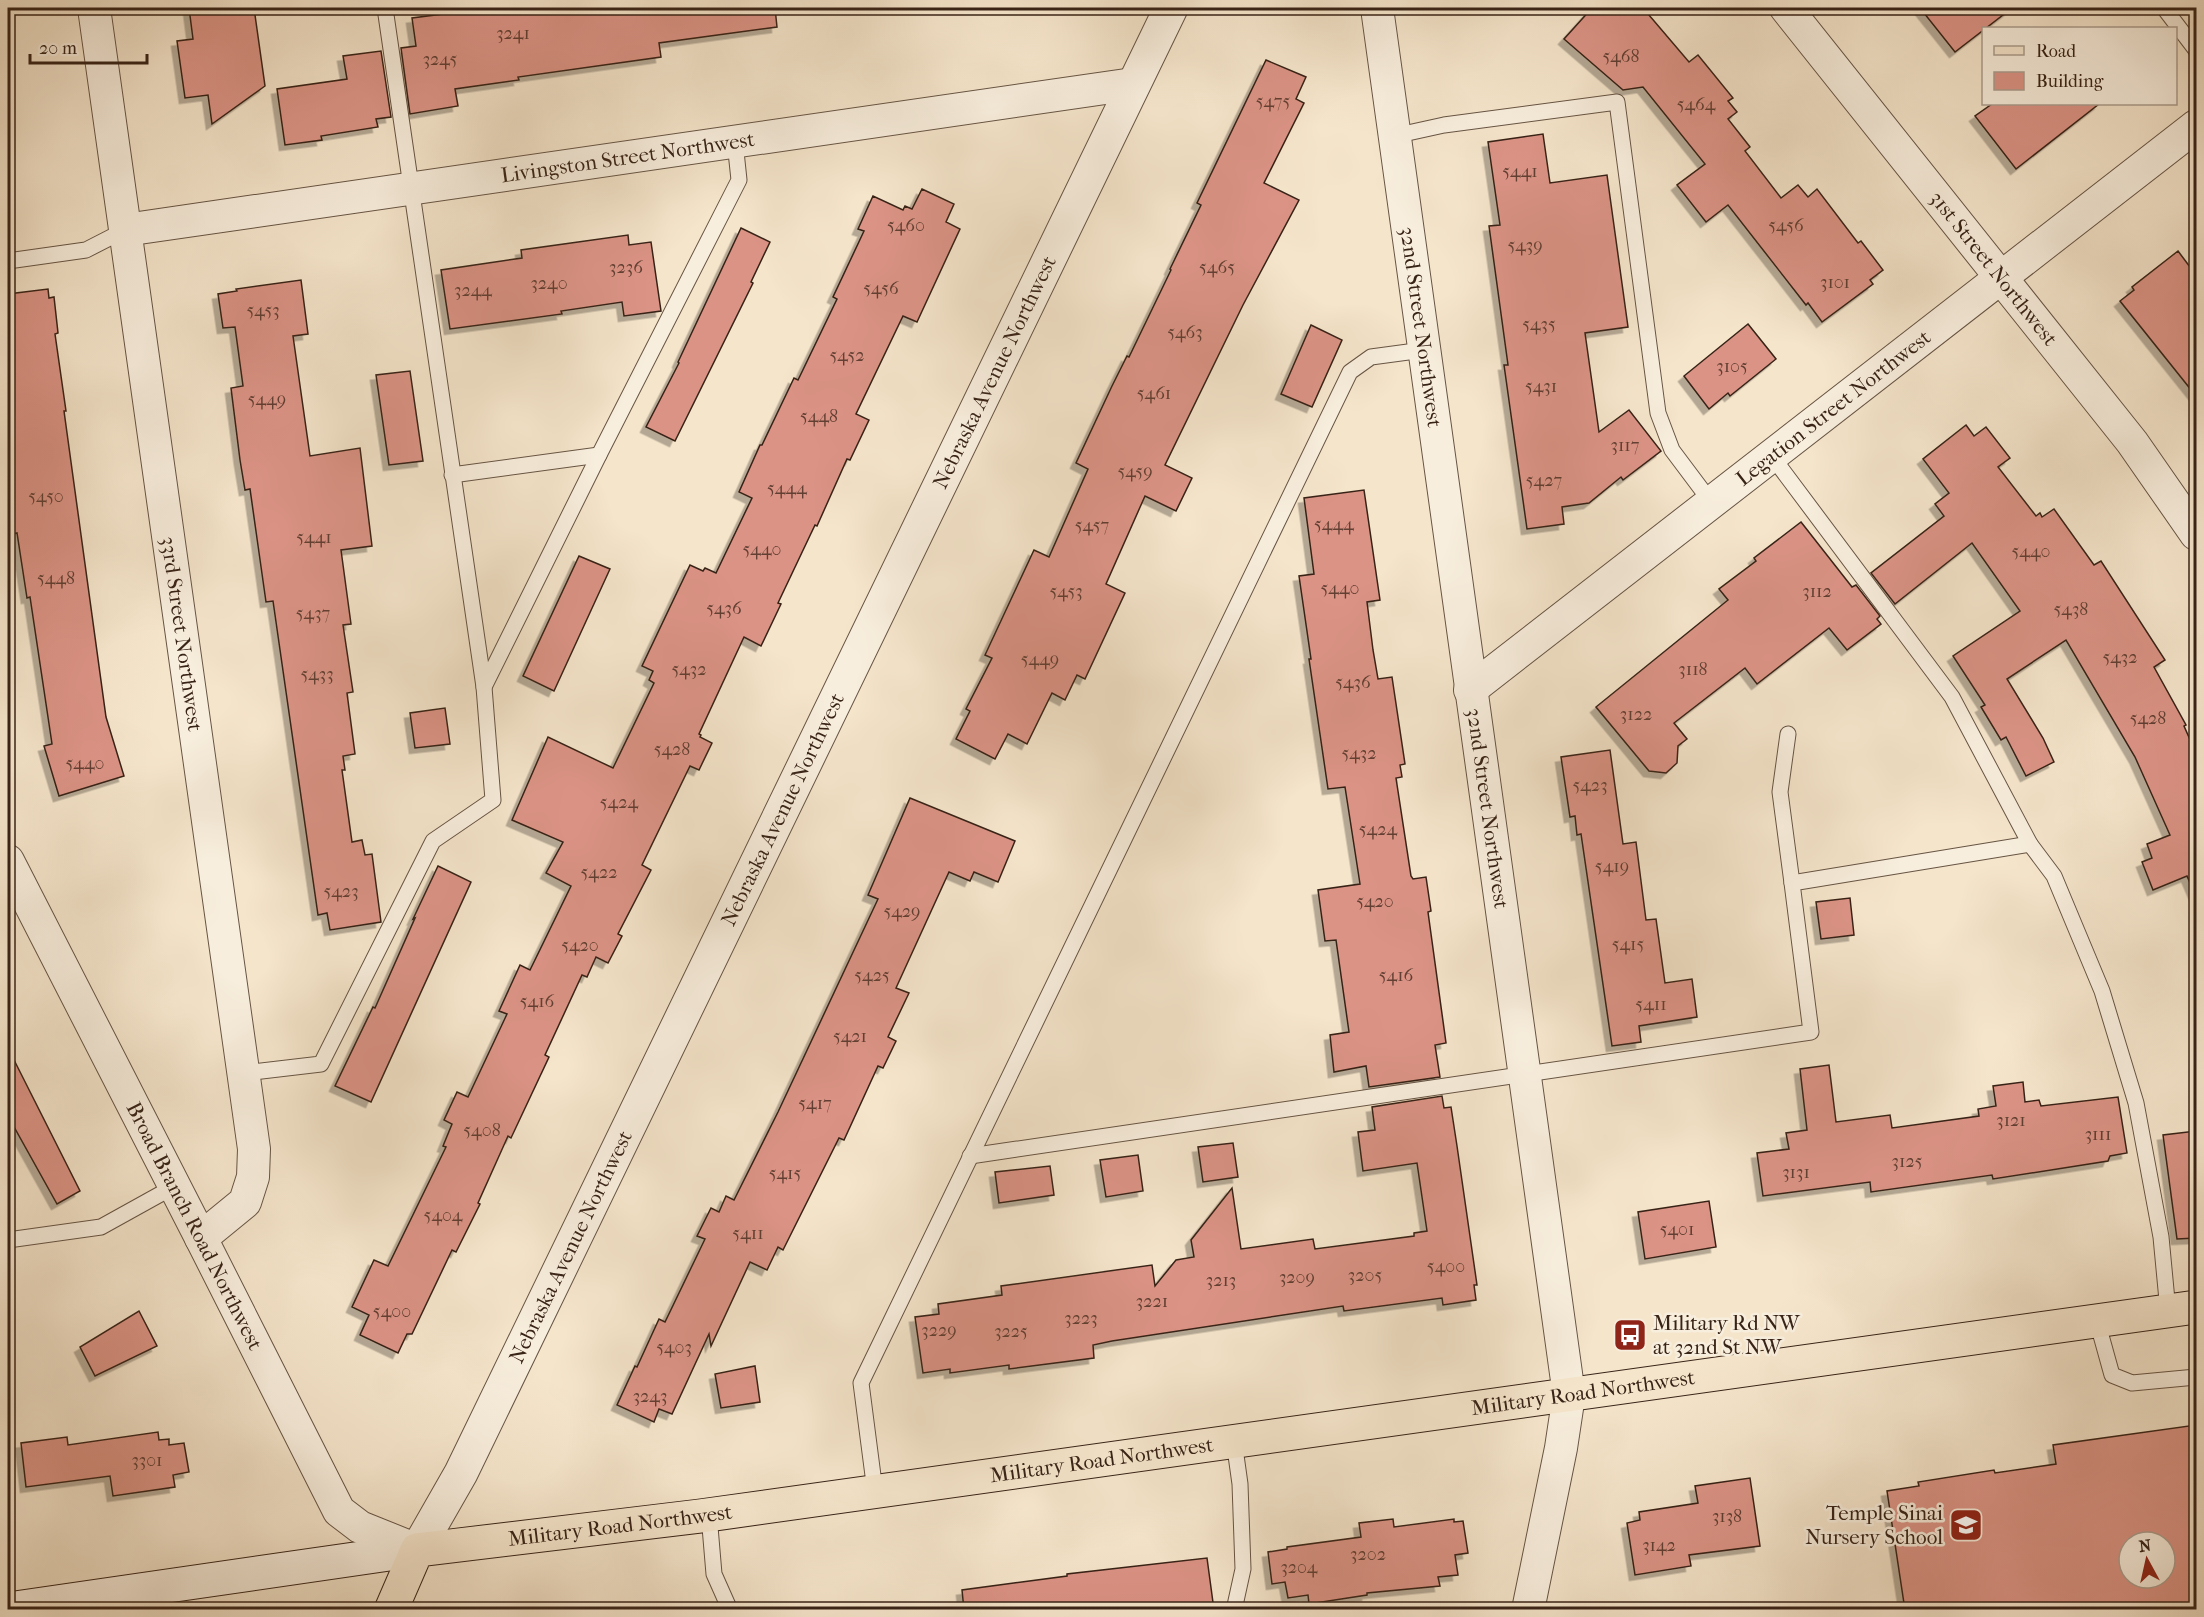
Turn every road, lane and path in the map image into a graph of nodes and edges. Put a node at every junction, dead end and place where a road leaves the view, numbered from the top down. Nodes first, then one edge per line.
1 (94, 8) edge
2 (385, 8) edge
3 (1171, 8) edge
4 (1377, 8) edge
5 (1786, 8) edge
6 (2164, 8) edge
7 (2196, 50) edge
8 (1133, 84) junction
9 (2196, 126) edge
10 (1394, 136) junction
11 (735, 142) junction
12 (411, 189) junction
13 (125, 230) junction
14 (8, 261) edge
15 (2001, 278) junction
16 (1423, 350) junction
17 (599, 455) junction
18 (1772, 455) junction
19 (452, 475) junction
20 (1711, 502) junction
21 (2196, 534) edge
22 (484, 687) junction
23 (1470, 690) junction
24 (1788, 734) dead end
25 (2030, 844) junction
26 (8, 861) edge
27 (1792, 884) junction
28 (20, 913) edge
29 (244, 1073) junction
30 (1525, 1073) junction
31 (970, 1156) junction
32 (175, 1186) junction
33 (201, 1238) junction
34 (8, 1240) edge
35 (2182, 1309) edge
36 (2097, 1321) junction
37 (2196, 1377) edge
38 (1569, 1395) junction
39 (1234, 1442) junction
40 (875, 1491) junction
41 (709, 1515) junction
42 (417, 1550) junction
43 (8, 1609) edge
44 (391, 1610) edge
45 (730, 1610) edge
46 (1234, 1610) edge
47 (1528, 1610) edge

1 - 13 street, 33rd Street Northwest
2 - 12 lane
3 - 8 street, Nebraska Avenue Northwest
4 - 10 street, 32nd Street Northwest
5 - 15 street, 31st Street Northwest
6 - 7 lane
8 - 11 street, Livingston Street Northwest
8 - 42 street, Nebraska Avenue Northwest
9 - 15 street, Legation Street Northwest
10 - 16 street, 32nd Street Northwest
10 - 20 lane
11 - 12 street, Livingston Street Northwest
11 - 17 lane
12 - 13 street, Livingston Street Northwest
12 - 19 lane
13 - 14 lane
13 - 29 street, 33rd Street Northwest
15 - 18 street, Legation Street Northwest
15 - 21 street, 31st Street Northwest
16 - 23 street, 32nd Street Northwest
16 - 31 lane
17 - 19 lane
17 - 22 lane
18 - 20 street, Legation Street Northwest
18 - 25 lane
19 - 22 lane
20 - 23 street, Legation Street Northwest
22 - 29 lane
23 - 30 street, 32nd Street Northwest
24 - 27 lane
25 - 27 lane
25 - 35 lane
26 - 28 street, Broad Branch Road Northwest
27 - 30 lane
28 - 32 street, Broad Branch Road Northwest
29 - 33 street, 33rd Street Northwest
30 - 31 lane
30 - 38 street, 32nd Street Northwest
31 - 40 lane
32 - 33 street, Broad Branch Road Northwest
32 - 34 lane
33 - 42 street, Broad Branch Road Northwest
35 - 36 main road, Military Road Northwest
36 - 37 lane
36 - 38 main road, Military Road Northwest
38 - 39 main road, Military Road Northwest
38 - 47 street, 32nd Street Northwest
39 - 40 main road, Military Road Northwest
39 - 46 lane
40 - 41 main road, Military Road Northwest
41 - 42 main road, Military Road Northwest
41 - 45 lane
42 - 43 street, Military Road Northwest
42 - 44 main road, Nebraska Avenue Northwest

